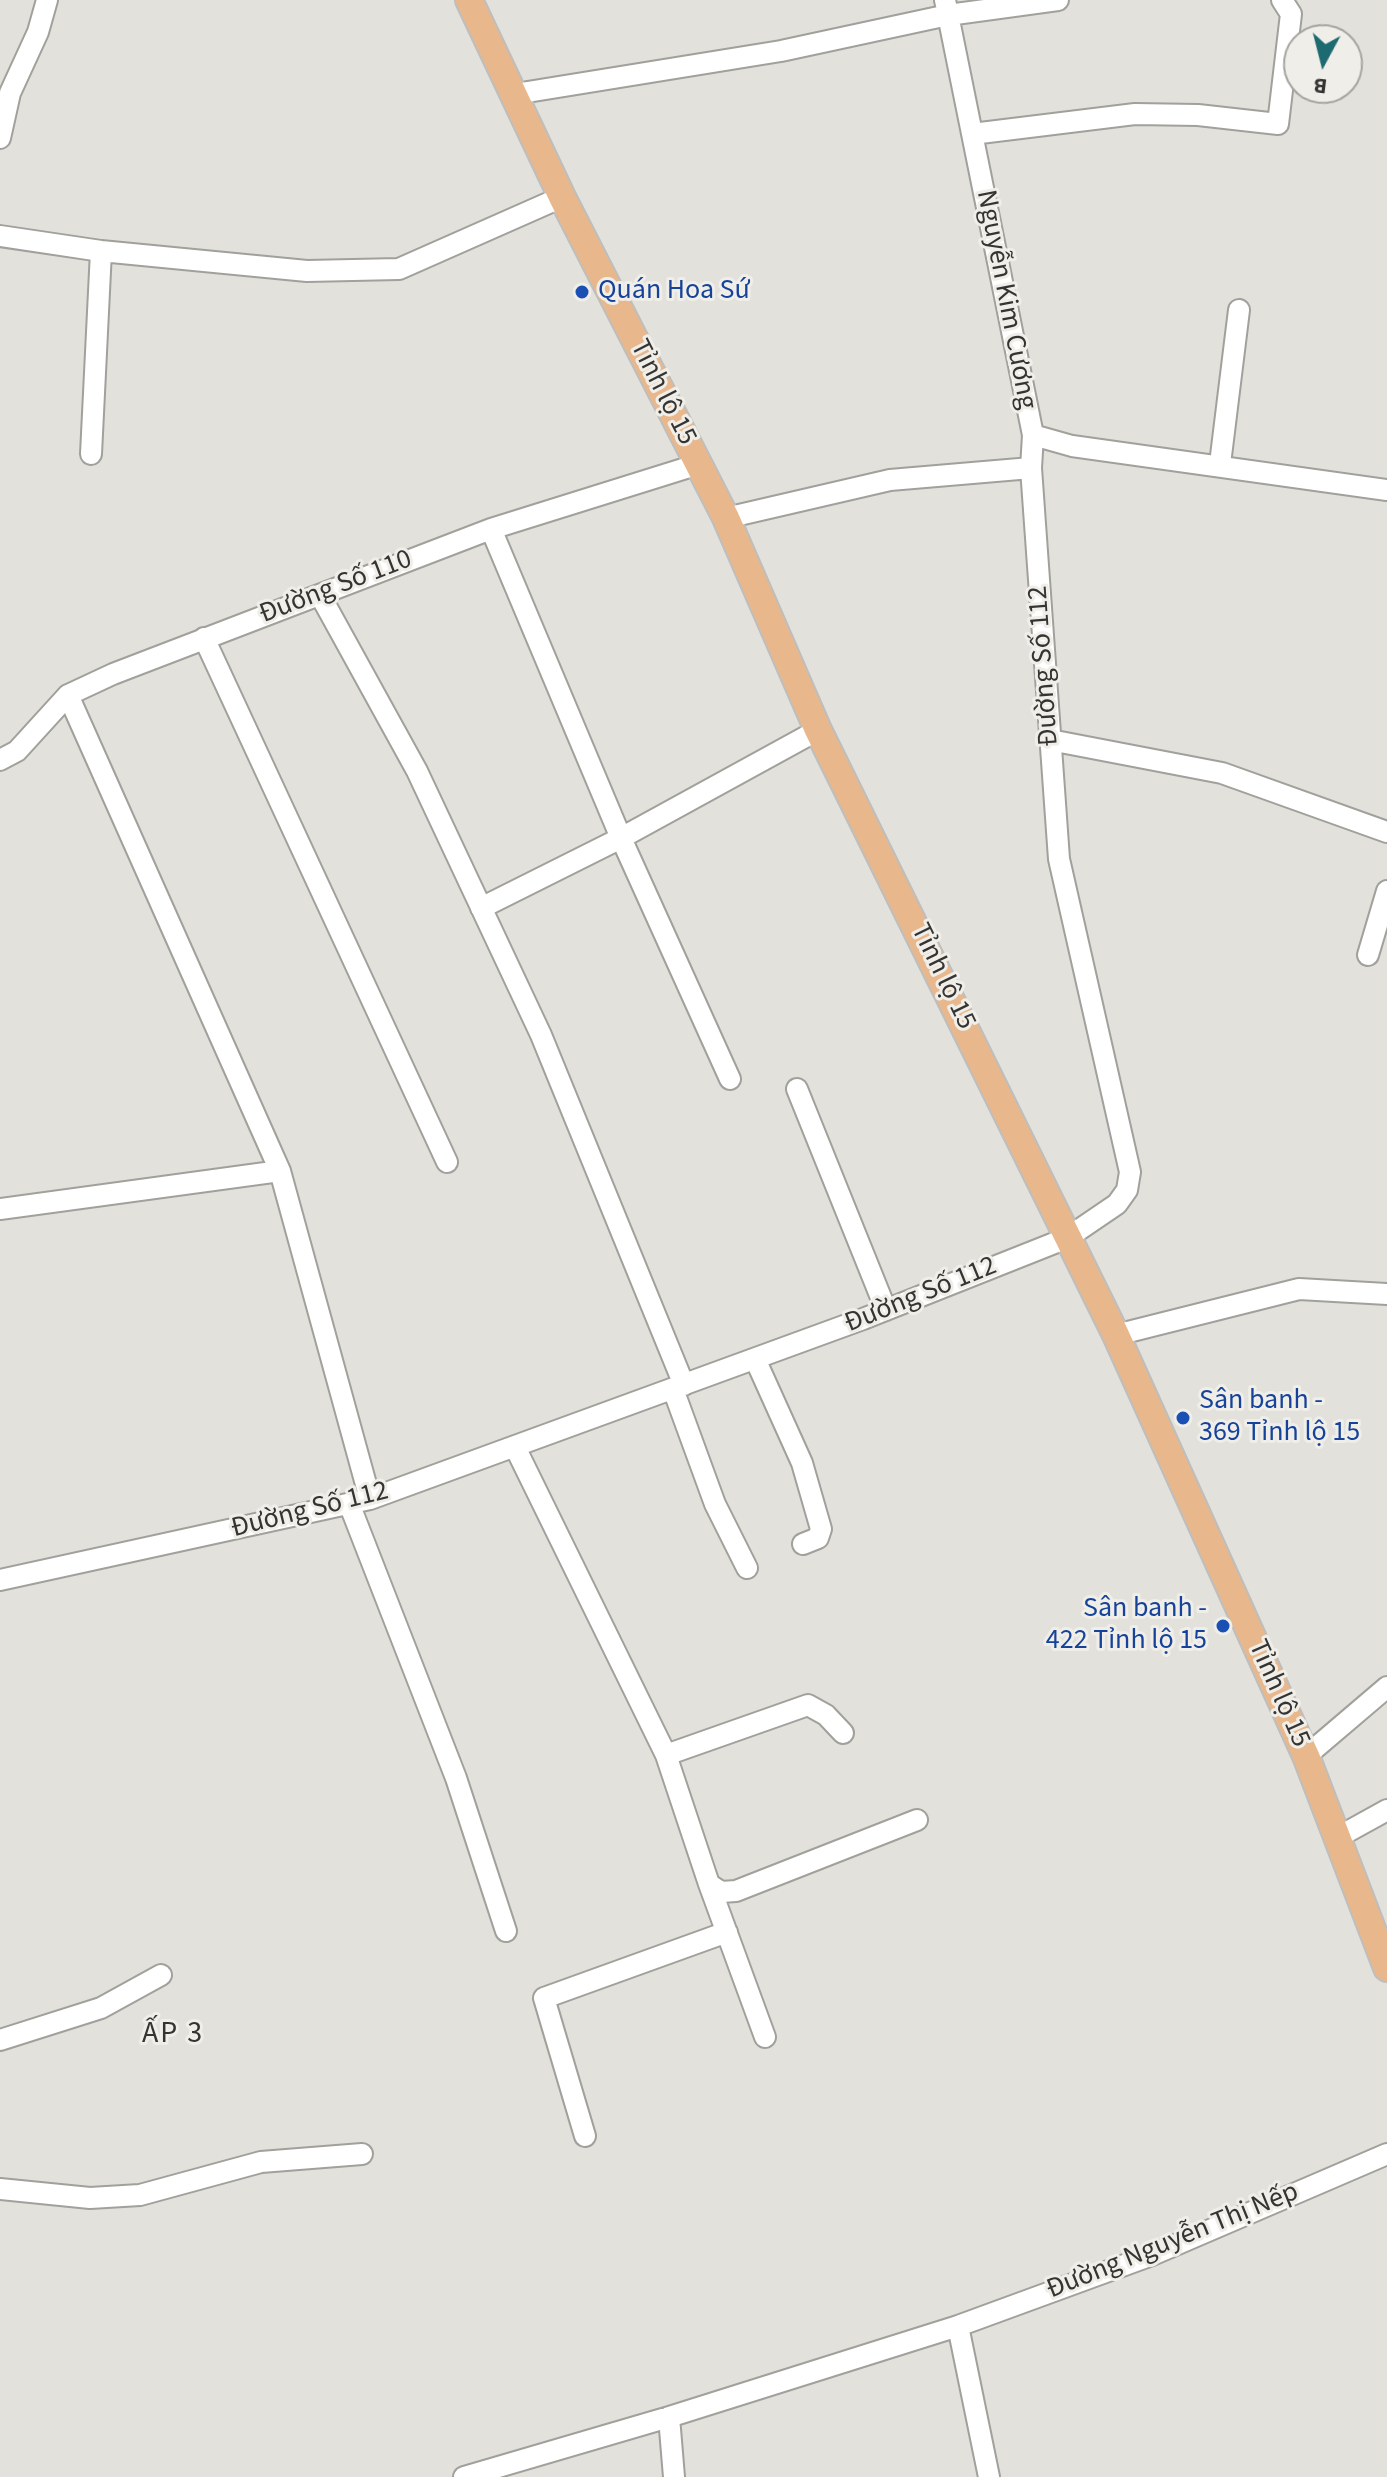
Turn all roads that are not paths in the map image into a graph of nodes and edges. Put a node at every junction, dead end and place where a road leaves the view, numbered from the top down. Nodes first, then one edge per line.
1 (47, 0) edge
2 (469, 0) edge
3 (1058, 0) edge
4 (1282, 0) edge
5 (946, 8) edge
6 (515, 94) junction
7 (972, 134) junction
8 (0, 138) edge
9 (562, 197) junction
10 (0, 236) edge
11 (101, 251) junction
12 (1239, 310) dead end
13 (1033, 435) junction
14 (91, 454) dead end
15 (699, 464) junction
16 (1220, 464) junction
17 (1031, 468) junction
18 (1387, 490) edge
19 (726, 518) junction
20 (491, 529) junction
21 (320, 595) junction
22 (204, 638) junction
23 (68, 695) junction
24 (818, 730) junction
25 (1050, 740) junction
26 (0, 760) edge
27 (1387, 832) edge
28 (621, 838) junction
29 (1387, 891) edge
30 (481, 908) junction
31 (1368, 955) dead end
32 (730, 1079) dead end
33 (797, 1089) dead end
34 (447, 1162) dead end
35 (280, 1171) junction
36 (0, 1209) edge
37 (1067, 1238) junction
38 (1387, 1294) edge
39 (886, 1310) junction
40 (1116, 1335) junction
41 (756, 1361) junction
42 (679, 1387) junction
43 (515, 1447) junction
44 (360, 1502) junction
45 (803, 1544) dead end
46 (747, 1568) dead end
47 (0, 1580) edge
48 (1387, 1687) edge
49 (843, 1733) dead end
50 (666, 1755) junction
51 (1306, 1756) junction
52 (1387, 1810) edge
53 (917, 1820) dead end
54 (1340, 1836) junction
55 (709, 1884) junction
56 (506, 1931) dead end
57 (727, 1932) junction
58 (1387, 1968) edge
59 (161, 1975) dead end
60 (765, 2037) dead end
61 (0, 2040) edge
62 (585, 2136) dead end
63 (362, 2154) dead end
64 (1387, 2154) edge
65 (0, 2189) edge
66 (958, 2326) junction
67 (669, 2417) junction
68 (464, 2477) edge
69 (674, 2477) edge
70 (989, 2477) edge

1 - 8 street
2 - 6 main road, Tỉnh lộ 15
3 - 5 street
4 - 7 street
5 - 6 street
5 - 7 street, Nguyễn Kim Cương
6 - 9 main road, Tỉnh lộ 15
7 - 13 street, Nguyễn Kim Cương
9 - 11 street
9 - 15 main road, Tỉnh lộ 15
10 - 11 street
11 - 14 street
12 - 16 street
13 - 16 street, Nguyễn Kim Cương
13 - 17 street, Đường Số 112
15 - 19 main road, Tỉnh lộ 15
15 - 20 street, Đường Số 110
16 - 18 street, Nguyễn Kim Cương
17 - 19 street
17 - 25 street, Đường Số 112
19 - 24 main road, Tỉnh lộ 15
20 - 21 street, Đường Số 110
20 - 28 street
21 - 22 street, Đường Số 110
21 - 30 street
22 - 23 street, Đường Số 110
22 - 34 street
23 - 26 street, Đường Số 110
23 - 35 street
24 - 28 street
24 - 37 main road, Tỉnh lộ 15
25 - 27 street
25 - 37 street, Đường Số 112
28 - 30 street
28 - 32 street
29 - 31 street
30 - 42 street
33 - 39 street
35 - 36 street
35 - 44 street
37 - 39 street, Đường Số 112
37 - 40 main road, Tỉnh lộ 15
38 - 40 street
39 - 41 street, Đường Số 112
40 - 51 main road, Tỉnh lộ 15
41 - 42 street, Đường Số 112
41 - 45 street
42 - 43 street, Đường Số 112
42 - 46 street
43 - 44 street, Đường Số 112
43 - 50 street
44 - 47 street, Đường Số 112
44 - 56 street
48 - 51 street
49 - 50 street
50 - 55 street
51 - 54 main road, Tỉnh lộ 15
52 - 54 street
53 - 55 street
54 - 58 main road, Tỉnh lộ 15
55 - 57 street
57 - 60 street
57 - 62 street
59 - 61 street
63 - 65 street
64 - 66 street, Đường Nguyễn Thị Nếp
66 - 67 street, Đường Nguyễn Thị Nếp
66 - 70 street
67 - 68 street, Đường Nguyễn Thị Nếp
67 - 69 street

